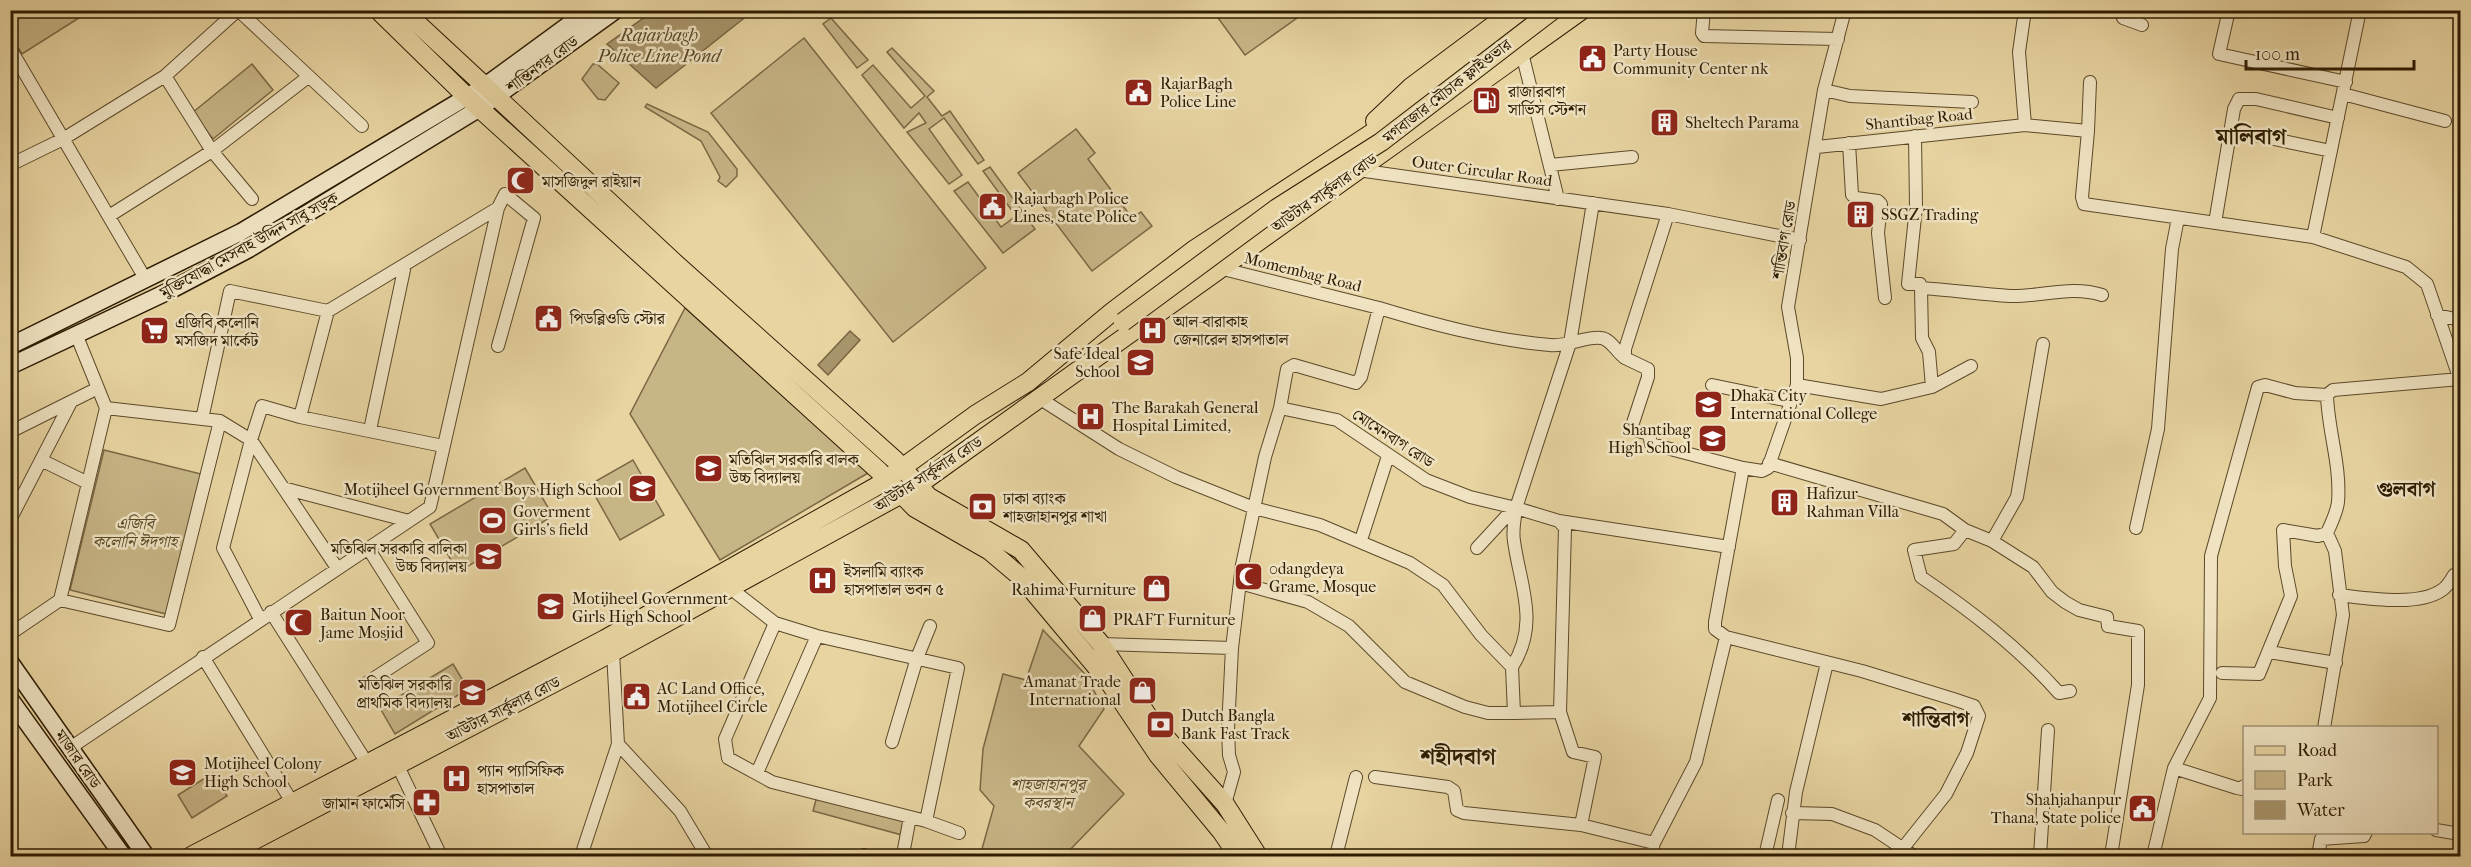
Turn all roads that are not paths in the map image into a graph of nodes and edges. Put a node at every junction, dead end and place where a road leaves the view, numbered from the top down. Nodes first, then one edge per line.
1 (238, 10) edge
2 (378, 10) edge
3 (403, 10) edge
4 (589, 10) edge
5 (616, 10) edge
6 (1514, 10) edge
7 (1536, 10) edge
8 (1553, 10) edge
9 (1582, 10) edge
10 (1704, 10) edge
11 (1845, 10) edge
12 (2025, 10) edge
13 (2120, 10) edge
14 (2229, 10) edge
15 (2360, 10) edge
16 (2142, 25) dead end
17 (1838, 39) junction
18 (10, 48) edge
19 (1522, 53) junction
20 (165, 76) junction
21 (308, 77) junction
22 (2090, 82) dead end
23 (2344, 88) junction
24 (1824, 90) junction
25 (491, 91) junction
26 (1972, 102) dead end
27 (473, 103) junction
28 (2338, 118) junction
29 (2445, 122) dead end
30 (2025, 125) junction
31 (362, 126) dead end
32 (2231, 130) junction
33 (2088, 131) junction
34 (1915, 136) junction
35 (63, 139) junction
36 (1849, 143) junction
37 (1351, 145) junction
38 (1817, 147) junction
39 (212, 151) junction
40 (2331, 151) junction
41 (1632, 157) dead end
42 (10, 165) edge
43 (1550, 165) junction
44 (1358, 170) junction
45 (252, 199) dead end
46 (1558, 199) junction
47 (1593, 203) junction
48 (498, 208) junction
49 (1668, 214) junction
50 (109, 216) junction
51 (2178, 218) junction
52 (2215, 223) junction
53 (2313, 237) junction
54 (1800, 240) junction
55 (405, 265) junction
56 (1220, 268) junction
57 (146, 280) junction
58 (1921, 288) junction
59 (2102, 295) dead end
60 (1885, 298) dead end
61 (1378, 308) junction
62 (328, 311) junction
63 (2437, 315) junction
64 (2460, 321) edge
65 (76, 334) junction
66 (1570, 343) junction
67 (2043, 344) dead end
68 (10, 346) edge
69 (498, 346) dead end
70 (1625, 358) junction
71 (1083, 364) junction
72 (10, 366) edge
73 (1971, 366) dead end
74 (2460, 380) edge
75 (1712, 385) dead end
76 (1797, 385) junction
77 (1932, 387) junction
78 (98, 388) junction
79 (2327, 395) junction
80 (1039, 398) junction
81 (1789, 401) junction
82 (71, 402) junction
83 (106, 408) junction
84 (1280, 408) junction
85 (300, 417) junction
86 (202, 420) junction
87 (220, 422) junction
88 (370, 430) junction
89 (10, 432) edge
90 (251, 440) junction
91 (443, 446) junction
92 (1388, 456) junction
93 (41, 460) junction
94 (1767, 467) junction
95 (903, 468) junction
96 (1743, 468) junction
97 (887, 480) junction
98 (88, 483) junction
99 (918, 485) junction
100 (283, 488) junction
101 (901, 495) junction
102 (1254, 508) junction
103 (1515, 508) junction
104 (10, 520) edge
105 (409, 521) junction
106 (1559, 521) junction
107 (2136, 528) dead end
108 (1965, 530) junction
109 (2327, 533) junction
110 (1361, 540) junction
111 (1992, 541) junction
112 (368, 548) junction
113 (1477, 548) dead end
114 (1729, 548) junction
115 (337, 568) junction
116 (2460, 575) edge
117 (1240, 584) junction
118 (730, 588) junction
119 (2339, 595) junction
120 (60, 600) junction
121 (266, 616) junction
122 (775, 623) junction
123 (930, 626) dead end
124 (10, 634) edge
125 (817, 636) junction
126 (1726, 637) junction
127 (1101, 644) junction
128 (609, 645) junction
129 (1232, 648) junction
130 (2269, 652) junction
131 (203, 657) junction
132 (917, 658) junction
133 (10, 662) edge
134 (1827, 663) junction
135 (2336, 663) junction
136 (1512, 667) junction
137 (2222, 673) dead end
138 (365, 684) dead end
139 (2070, 691) dead end
140 (10, 699) edge
141 (1560, 712) junction
142 (1514, 713) junction
143 (2325, 726) edge
144 (2048, 730) dead end
145 (892, 742) dead end
146 (618, 744) junction
147 (70, 748) junction
148 (367, 763) junction
149 (397, 764) junction
150 (2174, 768) junction
151 (757, 773) junction
152 (1356, 777) dead end
153 (1376, 777) dead end
154 (2243, 786) edge
155 (1778, 800) dead end
156 (292, 802) junction
157 (1225, 804) junction
158 (1792, 813) junction
159 (910, 816) junction
160 (926, 821) junction
161 (1581, 825) junction
162 (2438, 830) edge
163 (959, 833) dead end
164 (2365, 834) edge
165 (2460, 834) edge
166 (1654, 843) junction
167 (1904, 848) junction
168 (123, 856) edge
169 (146, 856) edge
170 (191, 856) edge
171 (224, 856) edge
172 (441, 856) edge
173 (581, 856) edge
174 (707, 856) edge
175 (906, 856) edge
176 (1238, 856) edge
177 (1258, 856) edge
178 (1336, 856) edge
179 (1651, 856) edge
180 (1765, 856) edge
181 (1796, 856) edge
182 (1914, 856) edge
183 (2040, 856) edge
184 (2053, 856) edge
185 (2090, 856) edge
186 (2111, 856) edge
187 (2153, 856) edge
188 (2318, 856) edge

1 - 20 street
1 - 21 street
2 - 27 main road
3 - 25 main road
4 - 25 main road, শান্তিনগর রোড
5 - 25 main road, শান্তিনগর রোড
6 - 37 main road, আউটার সার্কুলার রোড
7 - 37 main road, মগবাজার-মৌচাক ফ্লাইওভার
8 - 71 main road, মগবাজার-মৌচাক ফ্লাইওভার, bridge
9 - 19 main road, আউটার সার্কুলার রোড
10 - 17 street
11 - 17 street, শান্তিবাগ রোড
12 - 30 street
13 - 16 street
14 - 23 street
15 - 23 street
17 - 24 street, শান্তিবাগ রোড
18 - 35 street
19 - 43 street, Outer Circular Road
19 - 44 main road, আউটার সার্কুলার রোড
20 - 35 street
20 - 39 street
21 - 31 street
21 - 39 street
22 - 33 street
23 - 28 street
23 - 29 street
24 - 26 street
24 - 38 street, শান্তিবাগ রোড
25 - 27 main road
25 - 95 main road
27 - 57 main road, মুক্তিযোদ্ধা মেসবাহ উদ্দিন সাবু সড়ক
27 - 65 main road, মুক্তিযোদ্ধা মেসবাহ উদ্দিন সাবু সড়ক
27 - 97 main road
28 - 32 street
28 - 40 street
30 - 33 street, Shantibag Road
30 - 34 street, Shantibag Road
32 - 40 street
32 - 52 street
33 - 51 street
34 - 36 street, Shantibag Road
34 - 58 street
35 - 42 street
35 - 50 street
36 - 38 street, Shantibag Road
36 - 60 street
37 - 44 main road
37 - 95 main road, আউটার সার্কুলার রোড
38 - 54 street, শান্তিবাগ রোড
39 - 45 street
39 - 50 street
40 - 53 street
41 - 43 street
43 - 46 street, Outer Circular Road
44 - 46 street, Outer Circular Road
44 - 56 main road, আউটার সার্কুলার রোড
46 - 47 street
47 - 49 street
47 - 66 street
48 - 55 street
48 - 69 street
48 - 91 street
49 - 54 street
49 - 70 street
50 - 57 street
51 - 52 street
51 - 107 street
52 - 53 street
53 - 63 street
54 - 76 street, শান্তিবাগ রোড
55 - 62 street
55 - 88 street
56 - 61 street, Momembag Road
56 - 71 main road, আউটার সার্কুলার রোড
57 - 68 main road, মুক্তিযোদ্ধা মেসবাহ উদ্দিন সাবু সড়ক
58 - 59 street
58 - 77 street
61 - 66 street
61 - 84 street, মোমেনবাগ রোড
62 - 85 street
62 - 86 street
63 - 64 street
63 - 74 street
65 - 72 main road, মুক্তিযোদ্ধা মেসবাহ উদ্দিন সাবু সড়ক
65 - 78 street
66 - 70 street
66 - 103 street
67 - 111 street
70 - 96 street
71 - 80 main road, আউটার সার্কুলার রোড
73 - 77 street
74 - 79 street
75 - 81 street
76 - 77 street
76 - 81 street, শান্তিবাগ রোড
78 - 82 street
78 - 83 street
79 - 109 street
79 - 150 street
80 - 99 main road, আউটার সার্কুলার রোড
80 - 102 street
81 - 94 street, শান্তিবাগ রোড
82 - 89 street
82 - 93 street
83 - 86 street
83 - 98 street
84 - 92 street, মোমেনবাগ রোড
84 - 102 street
85 - 88 street
85 - 90 street
86 - 87 street
87 - 90 street
87 - 120 street
88 - 91 street
90 - 100 street
90 - 121 street
91 - 105 street
92 - 103 street, মোমেনবাগ রোড
92 - 110 street
93 - 98 street
93 - 104 street
94 - 96 street
94 - 108 street
95 - 97 main road, আউটার সার্কুলার রোড
95 - 99 main road
96 - 114 street
97 - 101 main road
97 - 128 main road, আউটার সার্কুলার রোড
98 - 120 street
99 - 101 main road, আউটার সার্কুলার রোড
99 - 127 main road
100 - 105 street
100 - 115 street
101 - 118 main road, আউটার সার্কুলার রোড
101 - 176 main road
102 - 110 street
102 - 117 street
103 - 106 street, মোমেনবাগ রোড
103 - 113 street
103 - 136 street
105 - 112 street
106 - 114 street, মোমেনবাগ রোড
106 - 141 street
108 - 111 street
108 - 139 street
109 - 119 street
109 - 130 street
110 - 136 street
111 - 186 street
112 - 115 street
112 - 138 street
114 - 126 street
115 - 121 street
116 - 119 street
117 - 129 street
117 - 142 street
118 - 122 street
118 - 128 main road, আউটার সার্কুলার রোড
119 - 135 street
120 - 124 street
121 - 131 street
121 - 148 street
122 - 125 street
122 - 151 street
123 - 132 street
125 - 132 street
125 - 151 street
126 - 134 street
126 - 166 street
127 - 129 street
127 - 157 main road
128 - 146 street
128 - 148 main road, আউটার সার্কুলার রোড
128 - 149 main road, আউটার সার্কুলার রোড
129 - 157 street
130 - 135 street
130 - 137 street
131 - 147 street
131 - 156 street
132 - 145 street
132 - 160 street
133 - 147 main road, মাজার রোড
134 - 158 street
134 - 167 street
135 - 143 street
136 - 142 street
140 - 168 main road, মাজার রোড
141 - 142 street
141 - 161 street
144 - 183 street
146 - 173 street
146 - 174 street
147 - 169 main road, মাজার রোড
148 - 156 main road, আউটার সার্কুলার রোড
149 - 171 main road, আউটার সার্কুলার রোড
149 - 172 street
150 - 154 street
150 - 187 street
151 - 159 street
152 - 178 street
153 - 161 street
155 - 180 street
156 - 170 main road, আউটার সার্কুলার রোড
157 - 177 main road
158 - 167 street
158 - 181 street
159 - 160 street
159 - 175 street
160 - 163 street
161 - 166 street
162 - 165 street
164 - 188 street
166 - 179 street
167 - 182 street
184 - 185 street

